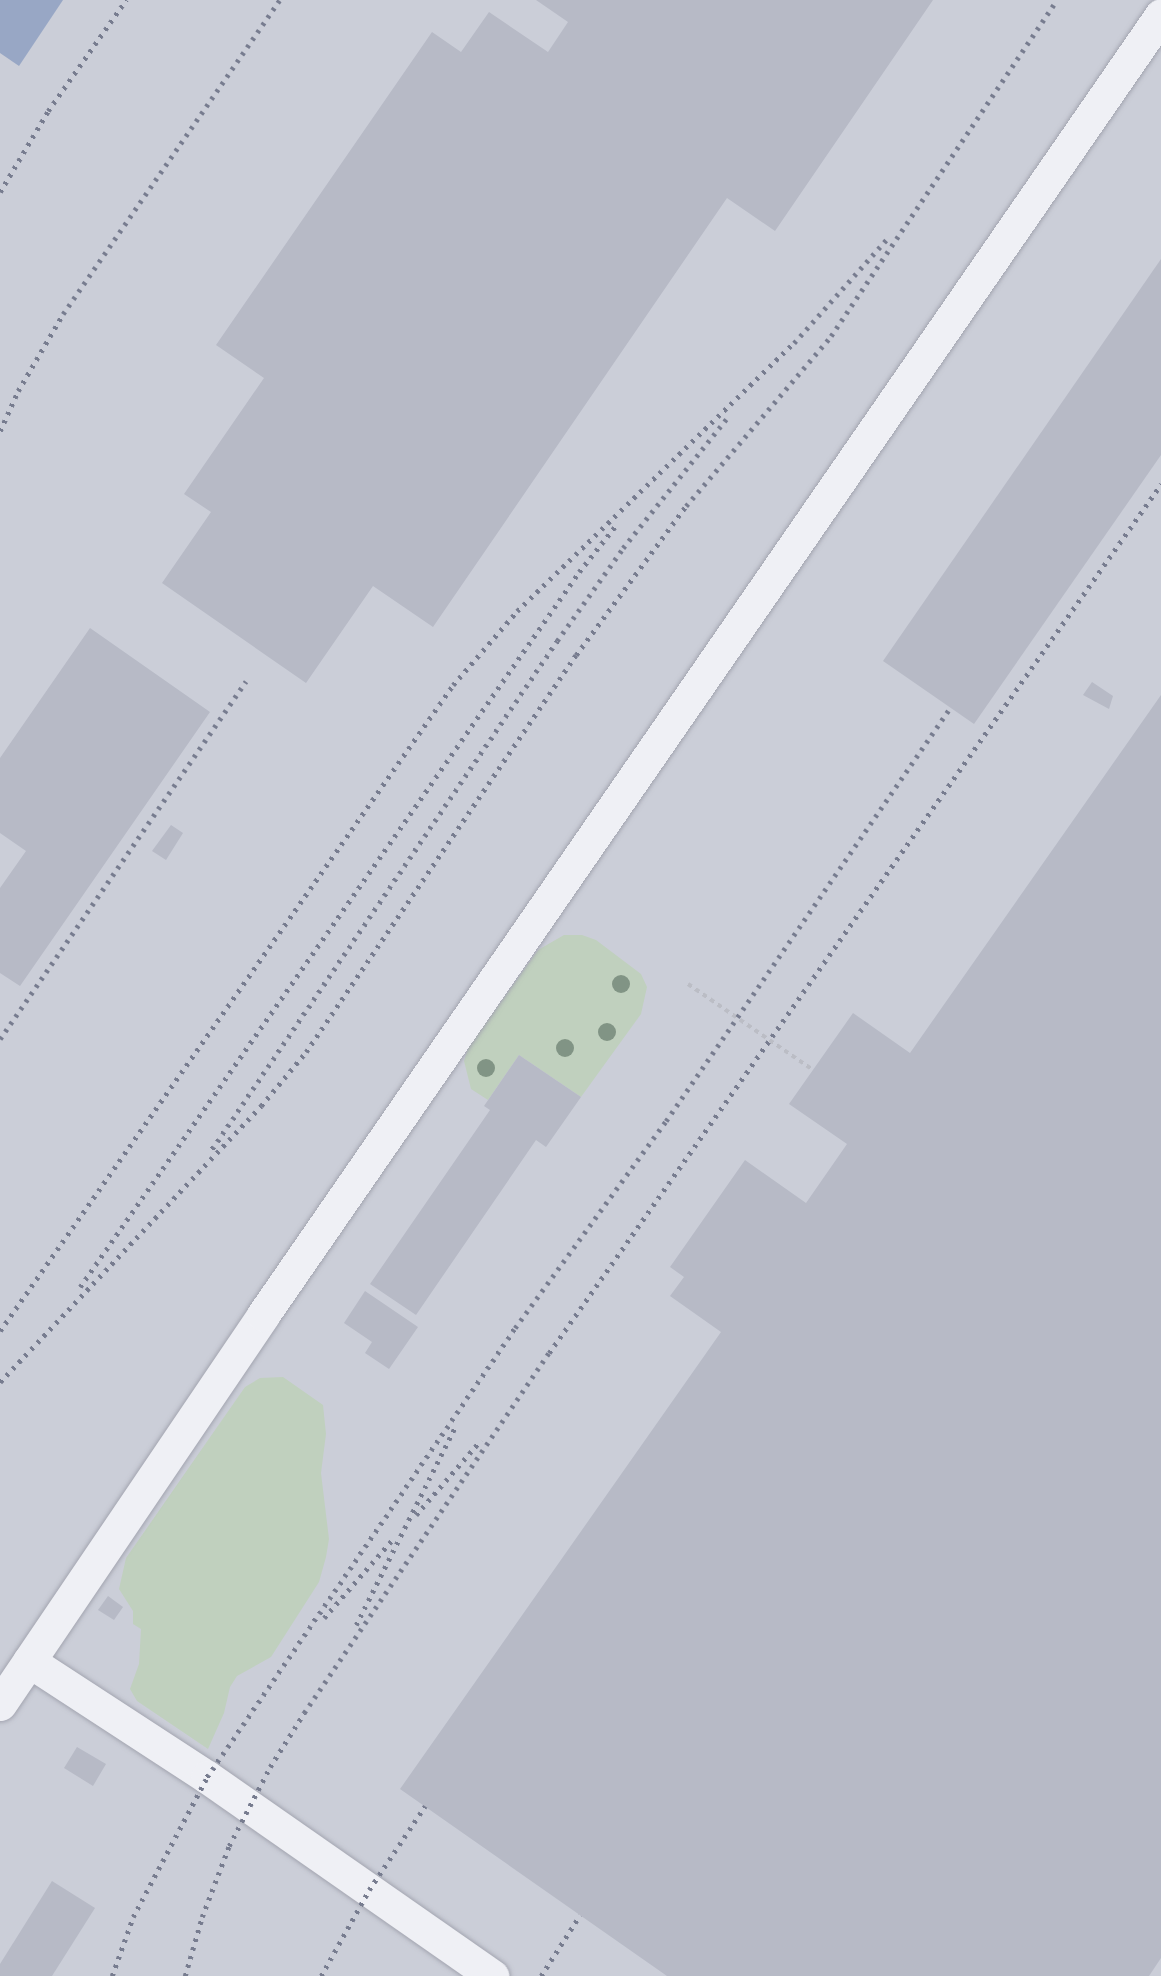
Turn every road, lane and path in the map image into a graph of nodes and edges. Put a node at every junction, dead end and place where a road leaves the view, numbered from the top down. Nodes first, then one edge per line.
1 (1161, 15) edge
2 (688, 984) dead end
3 (813, 1070) dead end
4 (29, 1661) junction
5 (0, 1704) edge
6 (492, 1976) edge

1 - 4 lane
2 - 3 path
4 - 5 lane
4 - 6 lane

